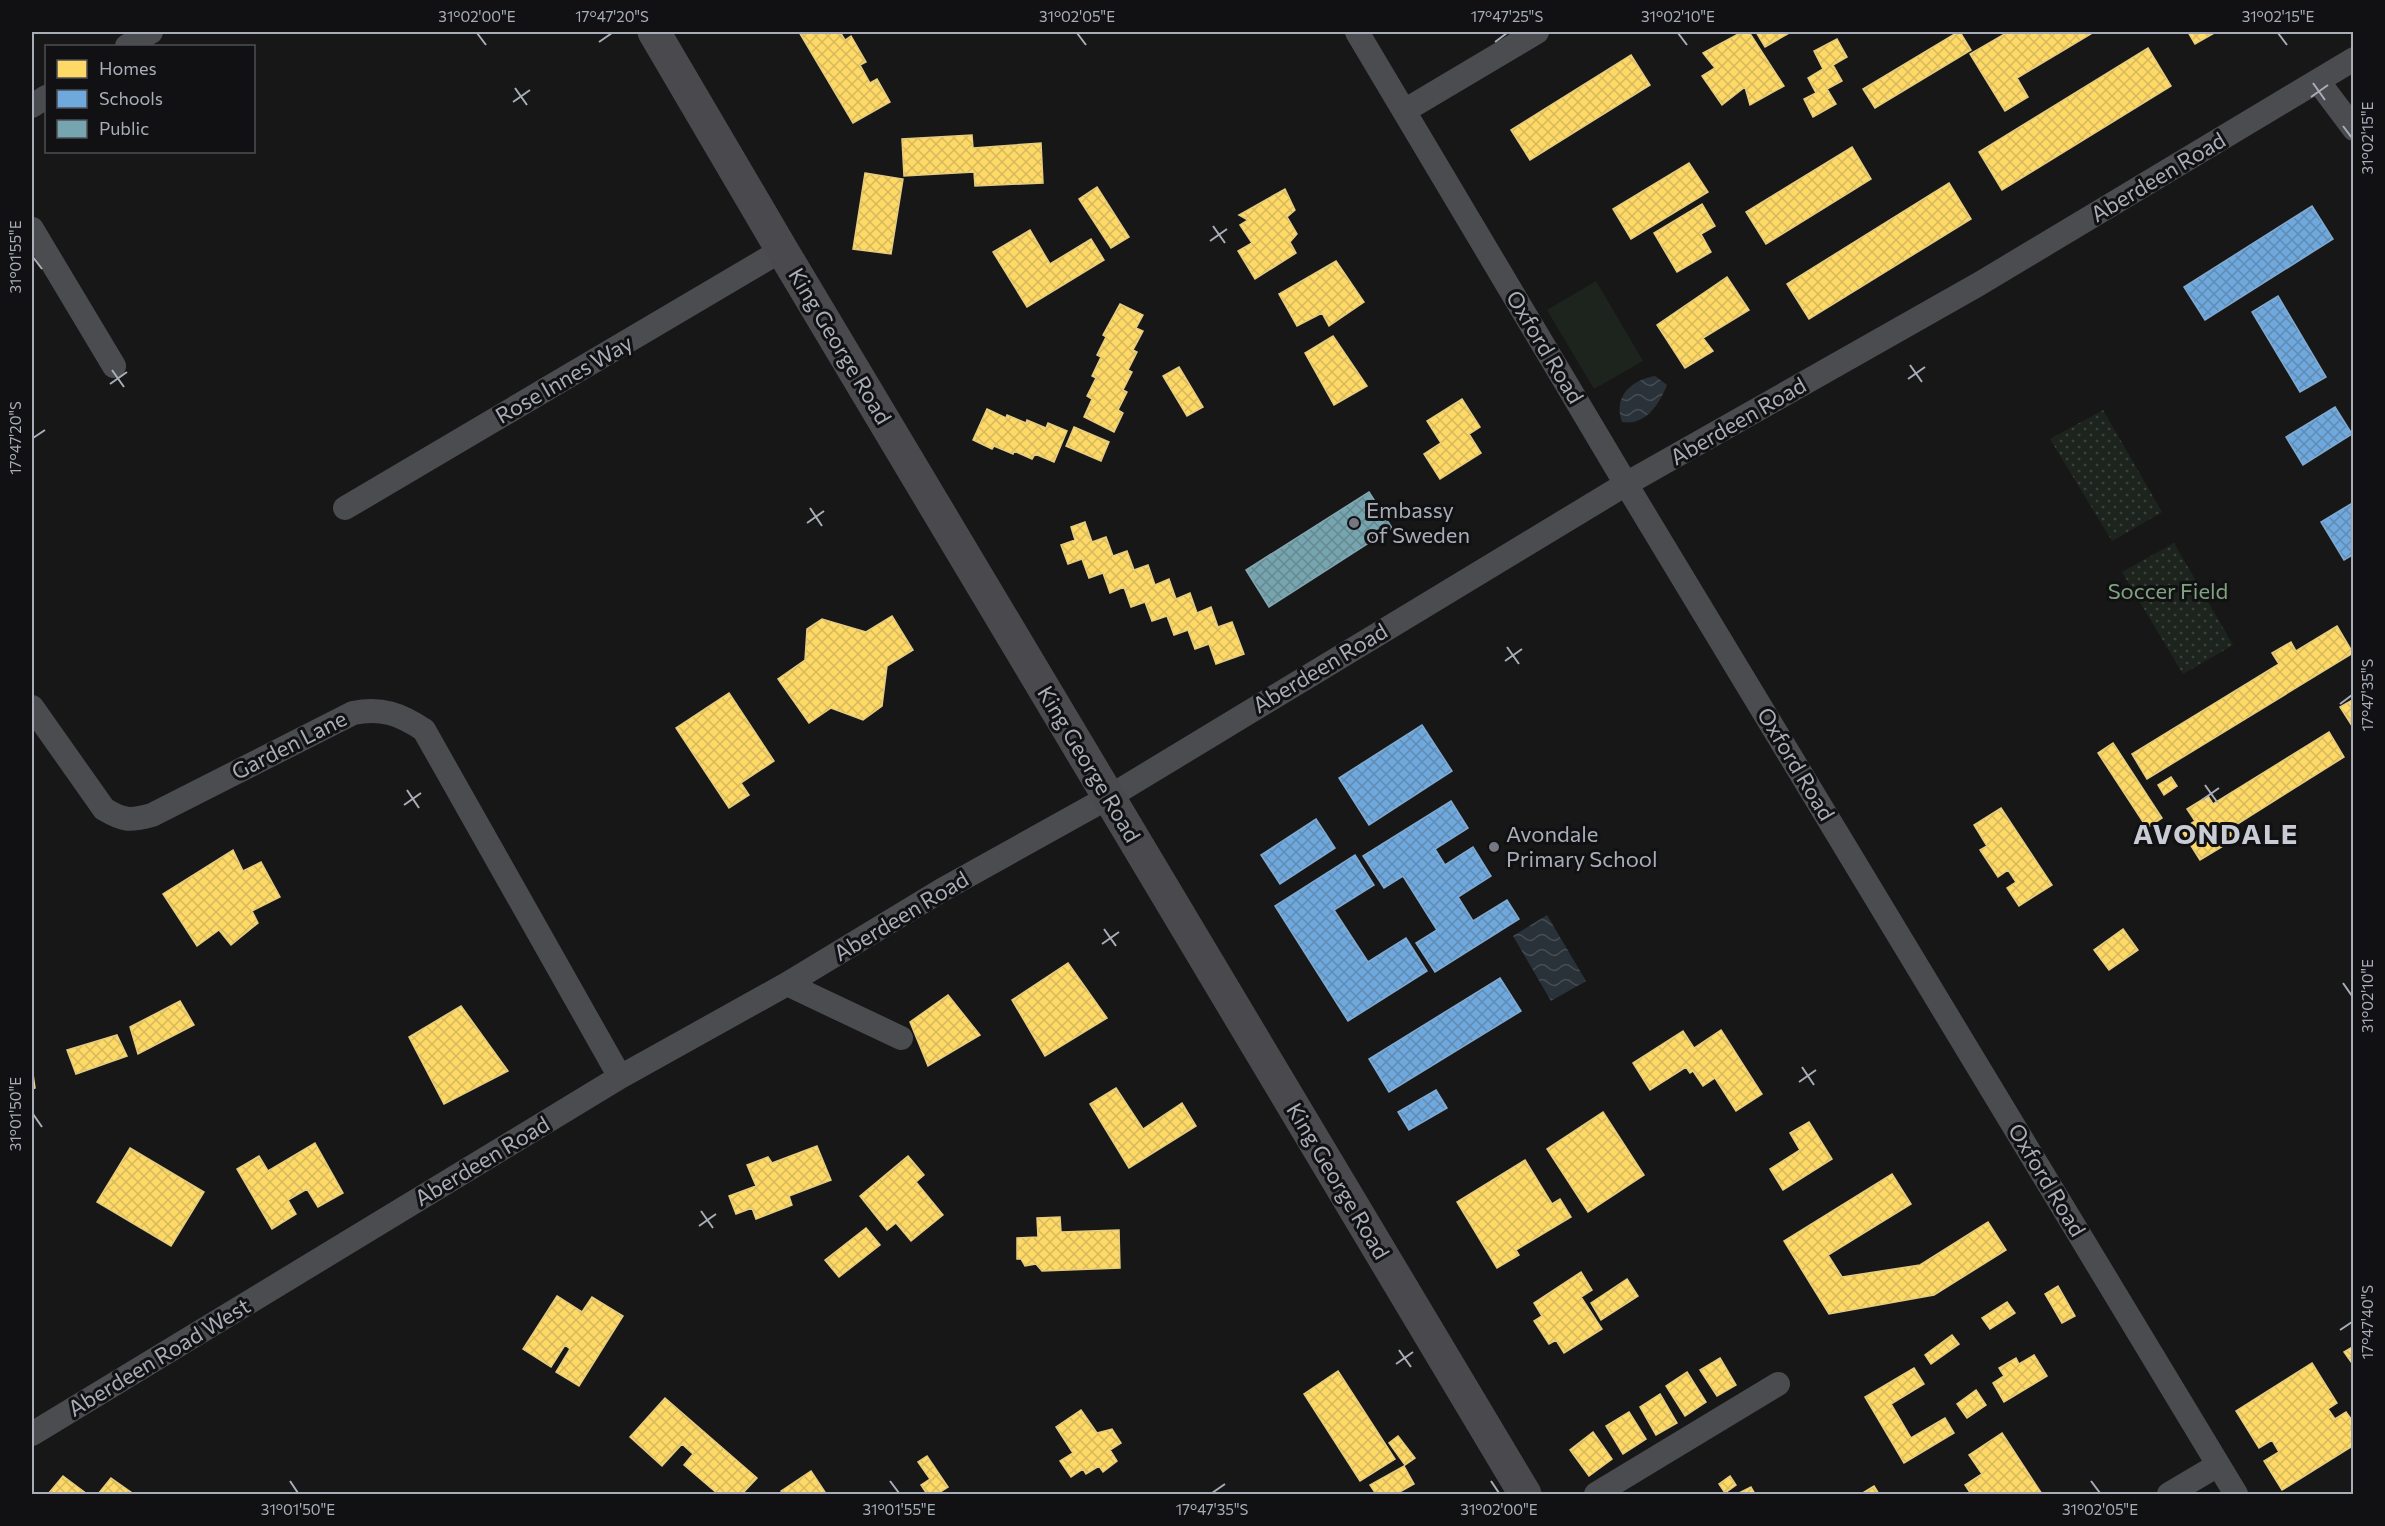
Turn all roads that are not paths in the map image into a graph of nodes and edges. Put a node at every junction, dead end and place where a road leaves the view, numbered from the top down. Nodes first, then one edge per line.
1 (151, 32) edge
2 (654, 32) edge
3 (1357, 32) edge
4 (1538, 32) edge
5 (129, 45) edge
6 (2354, 59) edge
7 (2318, 81) junction
8 (45, 98) edge
9 (32, 106) edge
10 (1404, 111) junction
11 (2354, 129) edge
12 (32, 229) edge
13 (782, 250) junction
14 (114, 366) dead end
15 (1626, 484) junction
16 (345, 507) dead end
17 (32, 707) edge
18 (1109, 797) junction
19 (788, 984) junction
20 (902, 1038) dead end
21 (620, 1077) junction
22 (287, 1280) joint
23 (1778, 1384) dead end
24 (32, 1434) edge
25 (2218, 1465) junction
26 (1526, 1494) edge
27 (1596, 1494) edge
28 (2169, 1494) edge
29 (2236, 1494) edge

1 - 5 street
2 - 13 main road, King George Road
3 - 10 street, Oxford Road
4 - 10 street
6 - 7 street, Aberdeen Road
7 - 11 street
7 - 15 street, Aberdeen Road
8 - 9 street
10 - 15 street, Oxford Road
12 - 14 street
13 - 16 street, Rose Innes Way
13 - 18 main road, King George Road
15 - 18 street, Aberdeen Road
15 - 25 street, Oxford Road
17 - 21 street, Garden Lane
18 - 19 street, Aberdeen Road
18 - 26 main road, King George Road
19 - 20 street
19 - 21 street, Aberdeen Road
21 - 22 street, Aberdeen Road
22 - 24 street, Aberdeen Road West
23 - 27 street
25 - 28 street
25 - 29 street, Oxford Road

